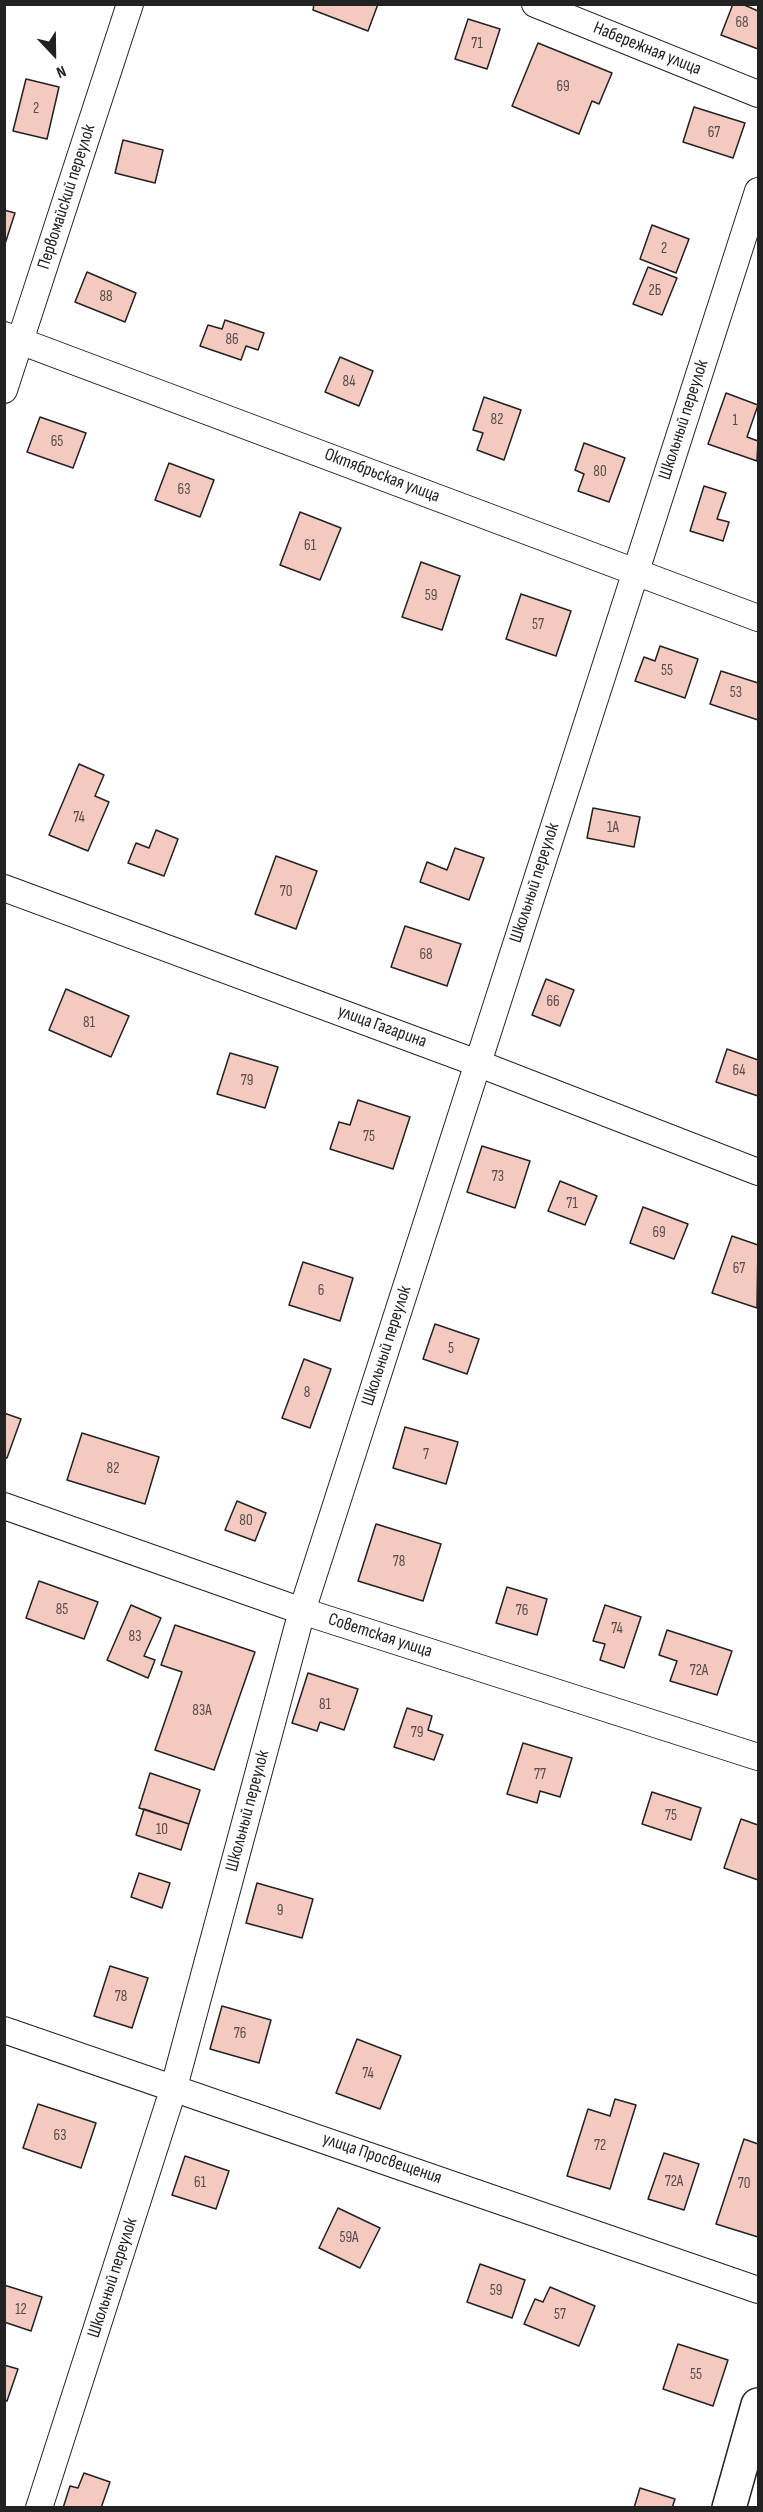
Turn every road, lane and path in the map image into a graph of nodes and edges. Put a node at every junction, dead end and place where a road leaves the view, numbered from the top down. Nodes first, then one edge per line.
1 (130, 4) edge
2 (535, 4) edge
3 (759, 94) edge
4 (759, 191) edge
5 (13, 338) edge
6 (4, 390) edge
7 (636, 572) junction
8 (759, 618) edge
9 (4, 888) edge
10 (477, 1063) junction
11 (759, 1172) edge
12 (4, 1506) edge
13 (302, 1611) junction
14 (759, 1757) edge
15 (4, 2030) edge
16 (174, 2087) junction
17 (759, 2290) edge
18 (759, 2405) edge
19 (39, 2508) edge
20 (729, 2508) edge

1 - 5 street, Первомайский переулок
2 - 3 street, Набережная улица
4 - 7 street, Школьный переулок
5 - 6 street, Первомайский переулок
5 - 7 street, Октябрьская улица
7 - 8 street, Октябрьская улица
7 - 10 street, Школьный переулок
9 - 10 street, улица Гагарина
10 - 11 street, улица Гагарина
10 - 13 street, Школьный переулок
12 - 13 street, Советская улица
13 - 14 street, Советская улица
13 - 16 street, Школьный переулок
15 - 16 street, улица Просвещения
16 - 17 street, улица Просвещения
16 - 19 street, Школьный переулок
18 - 20 street

